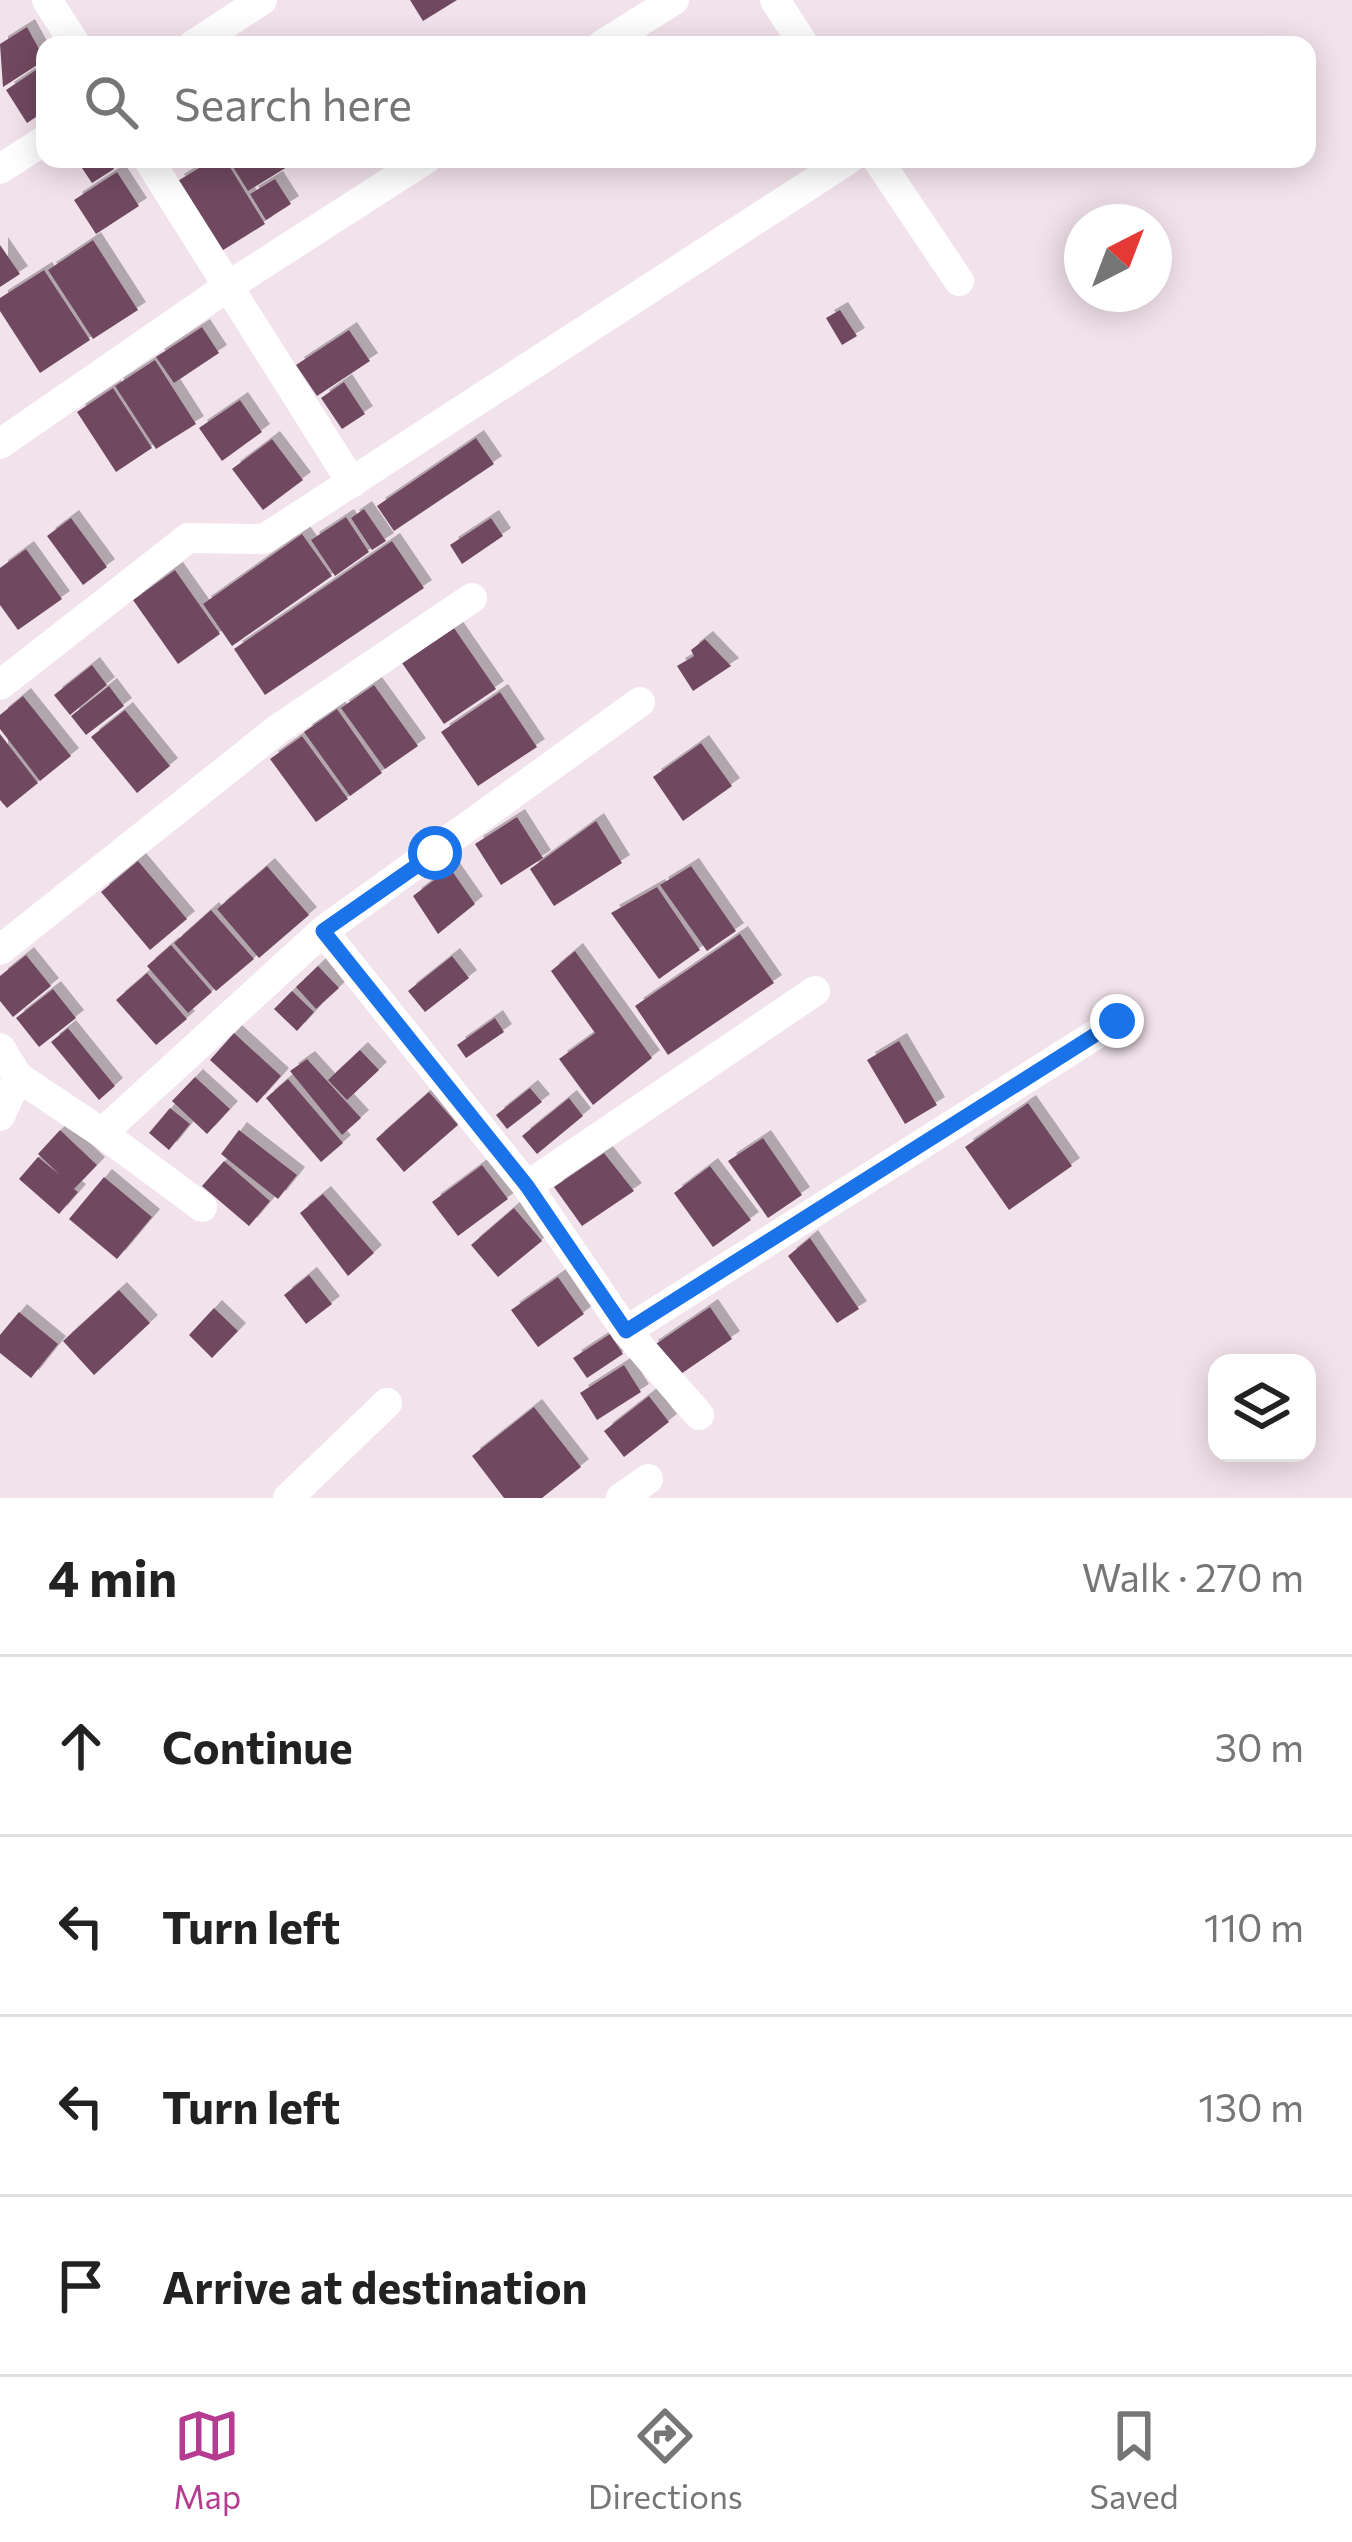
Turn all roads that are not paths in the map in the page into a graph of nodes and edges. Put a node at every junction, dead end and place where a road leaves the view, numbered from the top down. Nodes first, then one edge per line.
1 (47, 0) edge
2 (262, 0) edge
3 (674, 0) edge
4 (776, 0) edge
5 (70, 36) edge
6 (207, 36) edge
7 (616, 36) edge
8 (798, 36) edge
9 (36, 146) edge
10 (153, 168) edge
11 (412, 168) edge
12 (835, 168) edge
13 (883, 168) edge
14 (0, 169) edge
15 (959, 280) dead end
16 (226, 287) junction
17 (0, 444) edge
18 (352, 483) junction
19 (472, 598) dead end
20 (0, 685) edge
21 (640, 702) dead end
22 (323, 931) junction
23 (0, 950) edge
24 (814, 991) dead end
25 (1117, 1021) dead end
26 (0, 1048) edge
27 (18, 1077) junction
28 (0, 1116) edge
29 (102, 1132) junction
30 (527, 1186) junction
31 (202, 1207) dead end
32 (626, 1331) junction
33 (387, 1402) dead end
34 (699, 1415) dead end
35 (648, 1479) dead end
36 (287, 1498) edge
37 (621, 1498) edge

1 - 5 street
2 - 6 street
3 - 7 street
4 - 8 street
9 - 14 street
10 - 16 street
11 - 16 street
12 - 18 street
13 - 15 street
16 - 17 street
16 - 18 street
18 - 20 street
19 - 23 street
21 - 22 street
22 - 29 street
22 - 30 street
24 - 30 street
25 - 32 street
26 - 27 street
27 - 28 street
27 - 29 street
29 - 31 street
30 - 32 street
32 - 34 street
33 - 36 street
35 - 37 street

